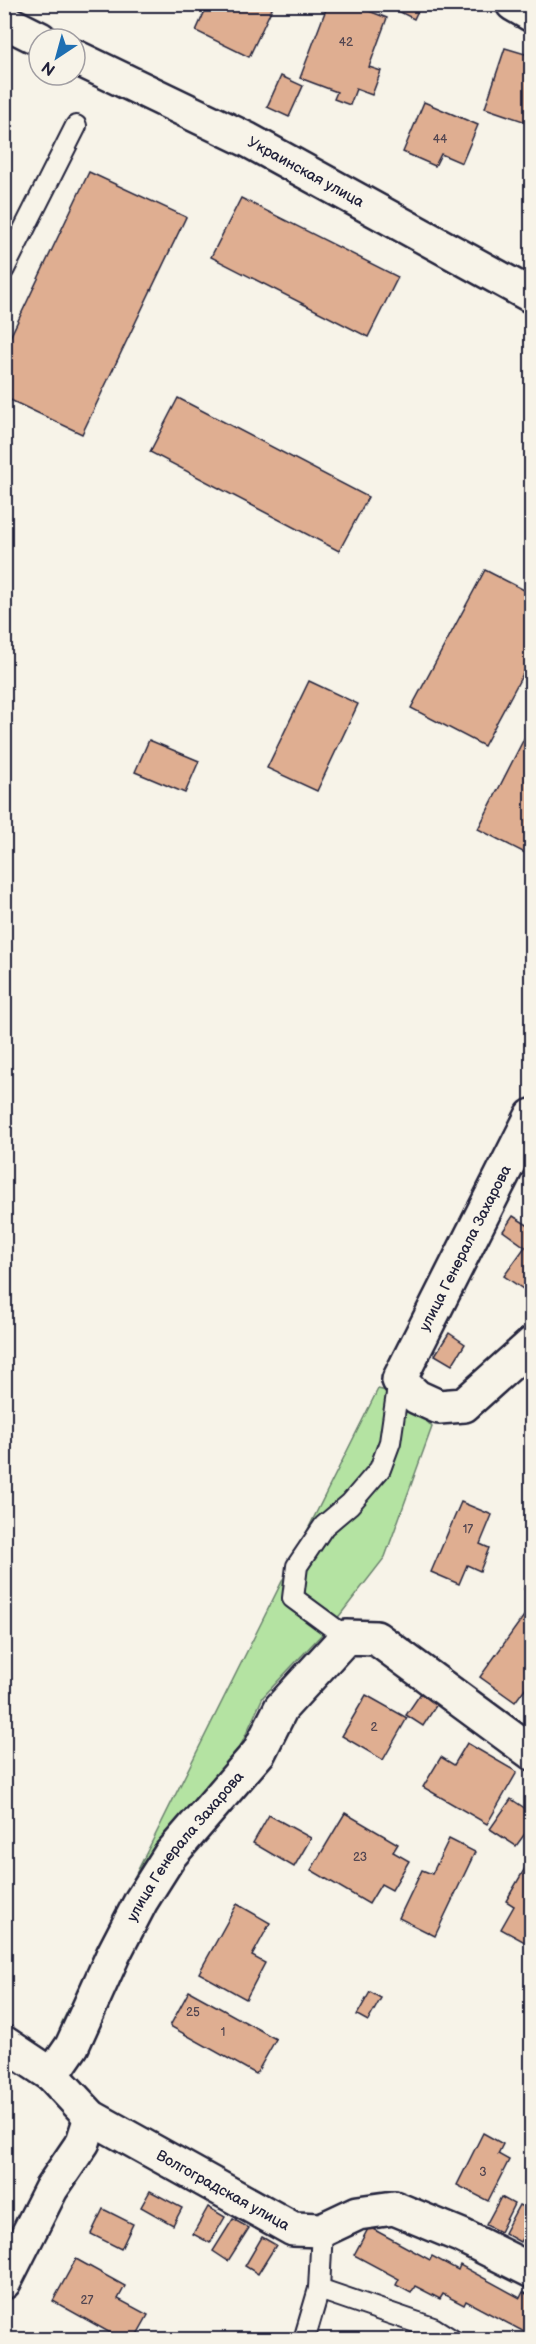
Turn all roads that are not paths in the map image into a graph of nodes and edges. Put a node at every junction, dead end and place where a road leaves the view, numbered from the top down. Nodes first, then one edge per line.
1 (513, 4) edge
2 (531, 15) edge
3 (4, 21) edge
4 (27, 32) edge
5 (87, 63) edge
6 (76, 126) dead end
7 (4, 269) edge
8 (531, 296) edge
9 (531, 1116) edge
10 (531, 1344) edge
11 (399, 1380) junction
12 (346, 1637) junction
13 (531, 1753) edge
14 (4, 2043) edge
15 (52, 2075) junction
16 (91, 2117) junction
17 (322, 2230) junction
18 (531, 2271) edge
19 (4, 2282) edge
20 (319, 2289) junction
21 (304, 2340) edge
22 (452, 2340) edge

1 - 2 street
3 - 4 street
5 - 8 street, Украинская улица
6 - 7 lane
9 - 11 street, улица Генерала Захарова
10 - 11 street
11 - 12 lane
12 - 13 street
12 - 15 street, улица Генерала Захарова
14 - 15 street, Волгоградская улица
15 - 16 street, Волгоградская улица
16 - 17 street, Волгоградская улица
16 - 19 street
17 - 18 street, Волгоградская улица
17 - 20 lane
20 - 21 lane
20 - 22 lane

